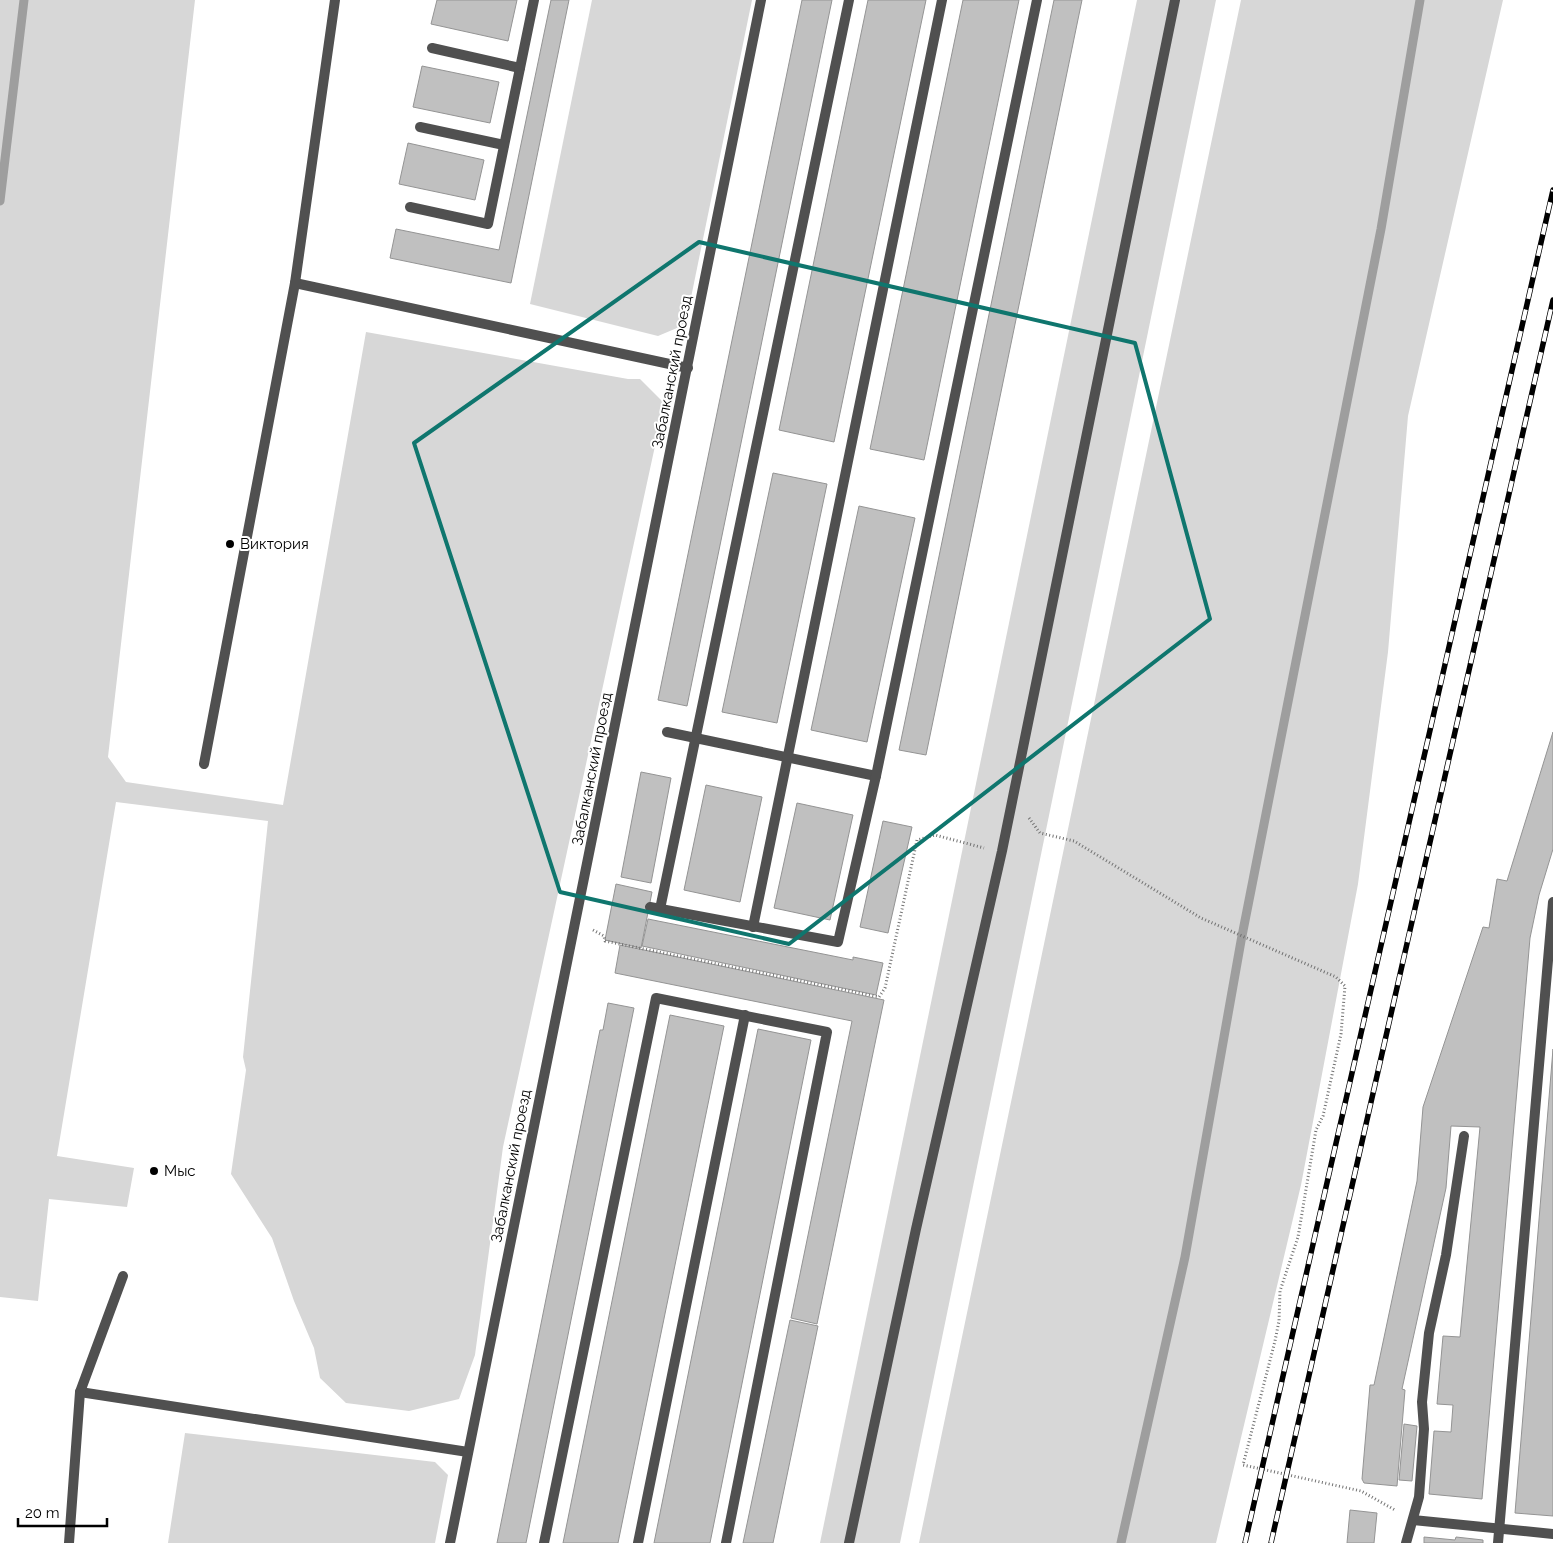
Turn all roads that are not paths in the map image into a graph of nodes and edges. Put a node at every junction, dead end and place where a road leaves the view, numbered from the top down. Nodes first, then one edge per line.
1 (334, 0) edge
2 (534, 0) edge
3 (761, 0) edge
4 (849, 0) edge
5 (942, 0) edge
6 (1037, 0) edge
7 (1175, 0) edge
8 (432, 48) dead end
9 (520, 68) junction
10 (420, 127) dead end
11 (504, 145) junction
12 (410, 207) dead end
13 (295, 283) junction
14 (688, 368) junction
15 (667, 732) dead end
16 (696, 738) junction
17 (787, 757) junction
18 (204, 764) dead end
19 (876, 776) junction
20 (1553, 902) edge
21 (754, 927) junction
22 (745, 1016) junction
23 (1464, 1136) dead end
24 (123, 1276) dead end
25 (80, 1392) junction
26 (468, 1452) junction
27 (1413, 1520) junction
28 (1499, 1529) junction
29 (1553, 1534) edge
30 (69, 1543) edge
31 (450, 1543) edge
32 (544, 1543) edge
33 (638, 1543) edge
34 (726, 1543) edge
35 (849, 1543) edge
36 (1406, 1543) edge
37 (1498, 1543) edge

1 - 13 street
2 - 9 street
3 - 14 street, Забалканский проезд
4 - 16 street
5 - 17 street
6 - 19 street
7 - 35 street
8 - 9 street
9 - 11 street
10 - 11 street
11 - 12 street
13 - 14 street
13 - 18 street
14 - 26 street, Забалканский проезд
15 - 16 street
16 - 17 street
16 - 21 street
17 - 19 street
17 - 21 street
19 - 21 street
20 - 28 street
22 - 32 street
22 - 33 street
22 - 34 street
23 - 27 street
24 - 25 street
25 - 26 street
25 - 30 street
26 - 31 street, Забалканский проезд
27 - 28 street
27 - 36 street
28 - 29 street
28 - 37 street

